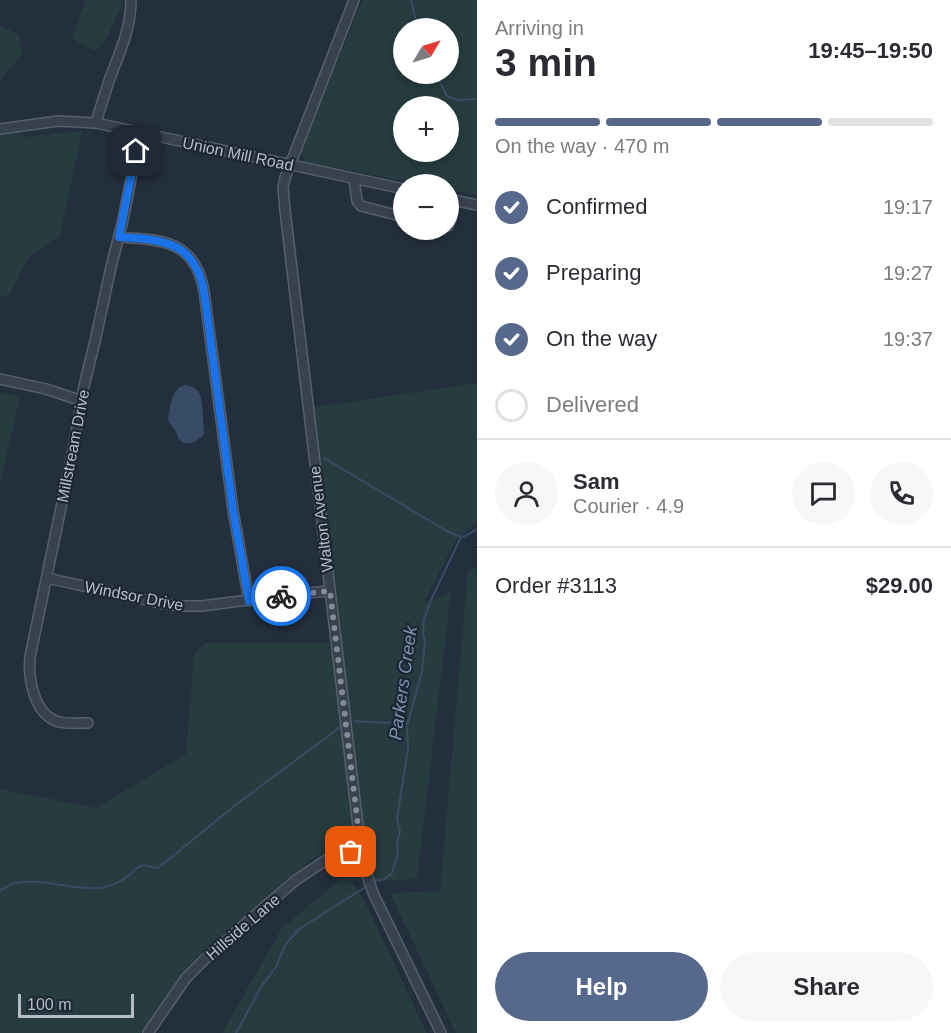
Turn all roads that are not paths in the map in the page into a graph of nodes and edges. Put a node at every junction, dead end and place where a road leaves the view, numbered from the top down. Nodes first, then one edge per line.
1 (131, 0) edge
2 (354, 0) edge
3 (96, 123) junction
4 (0, 129) edge
5 (140, 133) junction
6 (290, 165) junction
7 (354, 179) junction
8 (393, 187) edge
9 (459, 201) edge
10 (477, 205) edge
11 (393, 214) edge
12 (119, 237) junction
13 (0, 379) edge
14 (82, 401) junction
15 (47, 578) junction
16 (330, 591) junction
17 (249, 601) junction
18 (88, 723) dead end
19 (361, 851) junction
20 (148, 1033) edge
21 (441, 1033) edge

1 - 3 street
2 - 6 street, Walton Avenue
3 - 4 street, Union Mill Road
3 - 5 street, Union Mill Road
5 - 6 street, Union Mill Road
5 - 12 street, Millstream Drive
6 - 7 street, Union Mill Road
6 - 16 street, Walton Avenue
7 - 8 street, Union Mill Road
7 - 11 street
9 - 10 street
12 - 14 street, Millstream Drive
12 - 17 street
13 - 14 street
14 - 15 street, Millstream Drive
15 - 17 street, Windsor Drive
15 - 18 street, Millstream Drive
16 - 17 street, Windsor Drive
16 - 19 street, Walton Avenue
19 - 20 street, Hillside Lane
19 - 21 street, Walton Avenue

